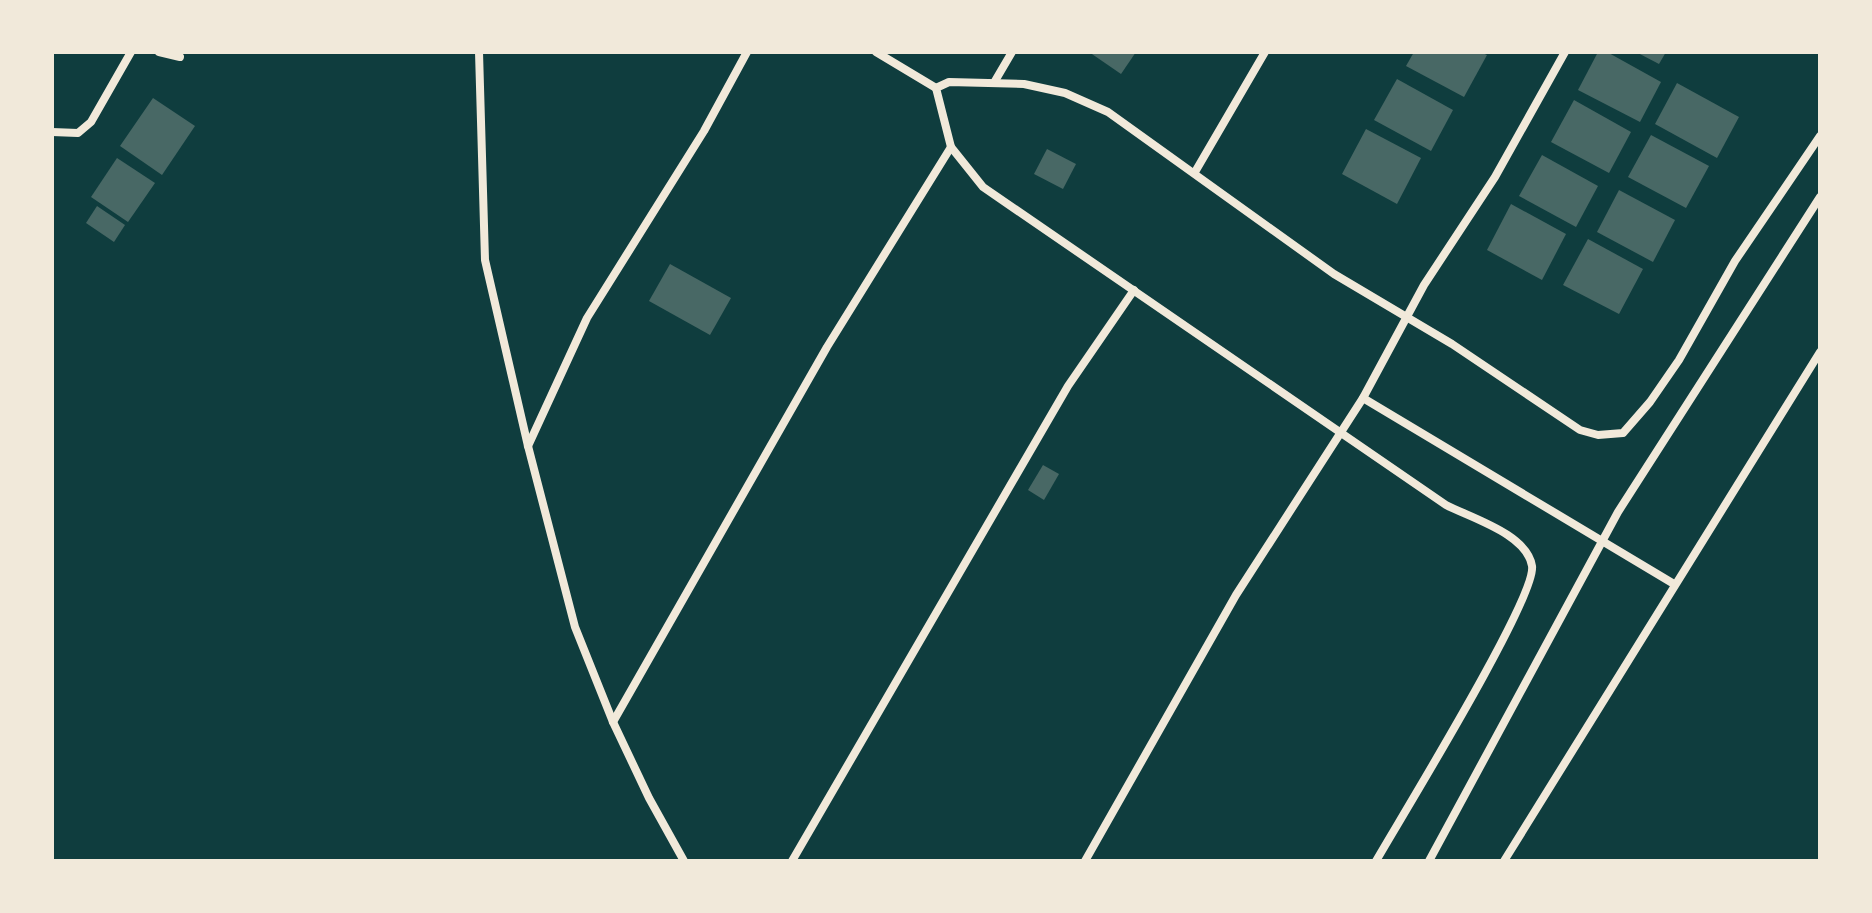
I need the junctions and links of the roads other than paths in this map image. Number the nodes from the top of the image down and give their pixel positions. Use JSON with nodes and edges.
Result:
{"nodes":[{"id":1,"x":131,"y":52,"type":"edge"},
{"id":2,"x":159,"y":52,"type":"edge"},
{"id":3,"x":479,"y":52,"type":"edge"},
{"id":4,"x":486,"y":52,"type":"edge"},
{"id":5,"x":747,"y":52,"type":"edge"},
{"id":6,"x":876,"y":52,"type":"edge"},
{"id":7,"x":1012,"y":52,"type":"edge"},
{"id":8,"x":1265,"y":52,"type":"edge"},
{"id":9,"x":1565,"y":52,"type":"edge"},
{"id":10,"x":180,"y":57,"type":"dead end"},
{"id":11,"x":478,"y":64,"type":"junction"},
{"id":12,"x":995,"y":81,"type":"junction"},
{"id":13,"x":936,"y":88,"type":"junction"},
{"id":14,"x":52,"y":132,"type":"edge"},
{"id":15,"x":1820,"y":136,"type":"edge"},
{"id":16,"x":951,"y":147,"type":"junction"},
{"id":17,"x":1195,"y":172,"type":"junction"},
{"id":18,"x":1820,"y":197,"type":"edge"},
{"id":19,"x":1134,"y":290,"type":"junction"},
{"id":20,"x":1409,"y":317,"type":"junction"},
{"id":21,"x":1820,"y":352,"type":"edge"},
{"id":22,"x":1363,"y":398,"type":"junction"},
{"id":23,"x":1339,"y":433,"type":"junction"},
{"id":24,"x":528,"y":446,"type":"junction"},
{"id":25,"x":1603,"y":541,"type":"junction"},
{"id":26,"x":1674,"y":584,"type":"junction"},
{"id":27,"x":613,"y":722,"type":"junction"},
{"id":28,"x":684,"y":861,"type":"edge"},
{"id":29,"x":792,"y":861,"type":"edge"},
{"id":30,"x":1085,"y":861,"type":"edge"},
{"id":31,"x":1376,"y":861,"type":"edge"},
{"id":32,"x":1429,"y":861,"type":"edge"},
{"id":33,"x":1504,"y":861,"type":"edge"}],
"edges":[{"from":1,"to":14,"type":"street"},
{"from":2,"to":10,"type":"street"},
{"from":3,"to":11,"type":"street"},
{"from":4,"to":11,"type":"street"},
{"from":5,"to":24,"type":"street"},
{"from":6,"to":13,"type":"street"},
{"from":7,"to":12,"type":"street"},
{"from":8,"to":17,"type":"street"},
{"from":9,"to":20,"type":"street"},
{"from":11,"to":24,"type":"street"},
{"from":12,"to":13,"type":"street"},
{"from":12,"to":17,"type":"street"},
{"from":13,"to":16,"type":"street"},
{"from":15,"to":20,"type":"street"},
{"from":16,"to":19,"type":"street"},
{"from":16,"to":27,"type":"street"},
{"from":17,"to":20,"type":"street"},
{"from":18,"to":25,"type":"street"},
{"from":19,"to":23,"type":"street"},
{"from":19,"to":29,"type":"street"},
{"from":20,"to":22,"type":"street"},
{"from":21,"to":26,"type":"street"},
{"from":22,"to":23,"type":"street"},
{"from":22,"to":25,"type":"street"},
{"from":23,"to":30,"type":"street"},
{"from":23,"to":31,"type":"street"},
{"from":24,"to":27,"type":"street"},
{"from":25,"to":26,"type":"street"},
{"from":25,"to":32,"type":"street"},
{"from":26,"to":33,"type":"street"},
{"from":27,"to":28,"type":"street"}]}
